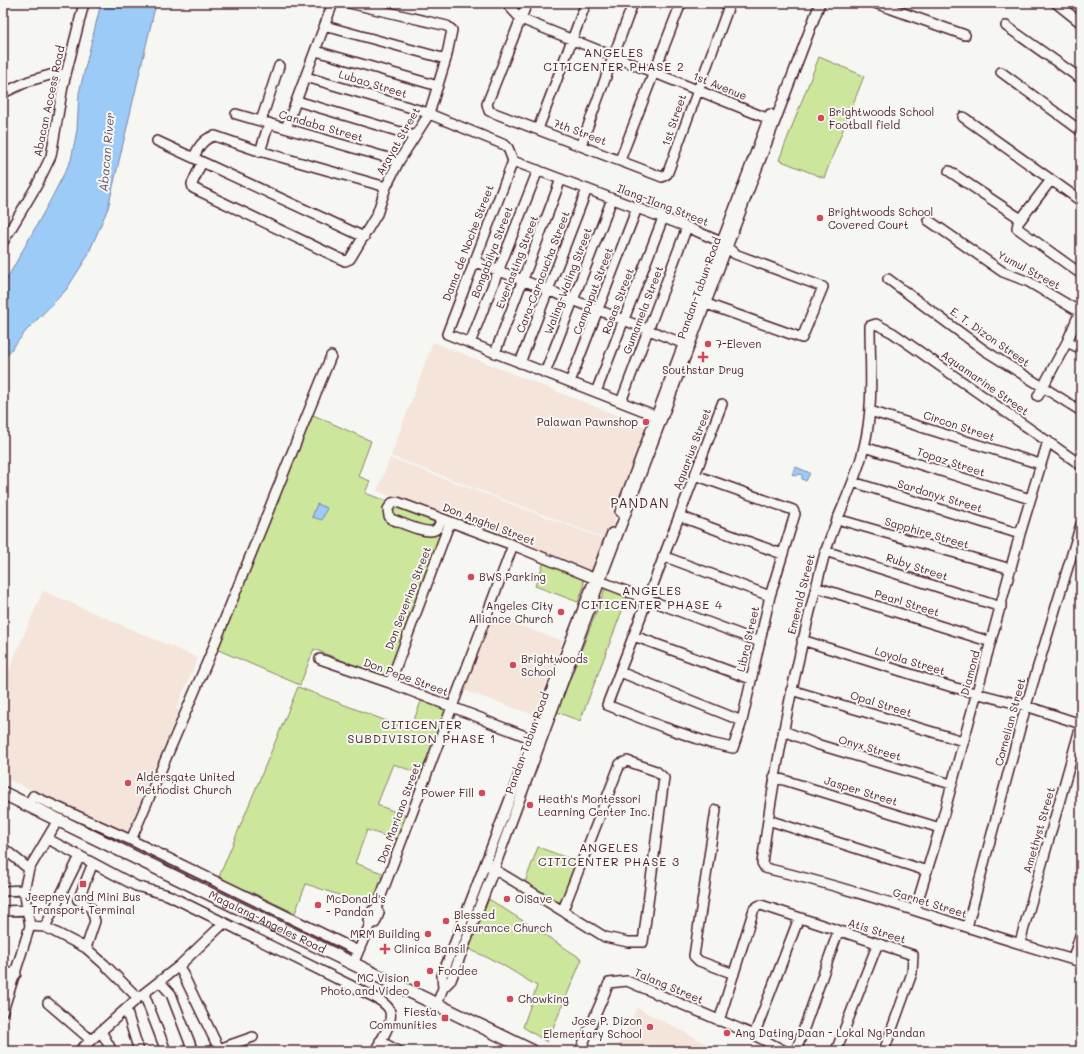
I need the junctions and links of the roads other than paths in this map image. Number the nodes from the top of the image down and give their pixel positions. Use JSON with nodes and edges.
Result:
{"nodes":[{"id":1,"x":84,"y":3,"type":"edge"},
{"id":2,"x":333,"y":3,"type":"edge"},
{"id":3,"x":349,"y":3,"type":"edge"},
{"id":4,"x":506,"y":3,"type":"edge"},
{"id":5,"x":527,"y":3,"type":"edge"},
{"id":6,"x":586,"y":3,"type":"edge"},
{"id":7,"x":633,"y":3,"type":"edge"},
{"id":8,"x":681,"y":3,"type":"edge"},
{"id":9,"x":730,"y":3,"type":"edge"},
{"id":10,"x":814,"y":3,"type":"edge"},
{"id":11,"x":820,"y":3,"type":"edge"},
{"id":12,"x":875,"y":3,"type":"edge"},
{"id":13,"x":1056,"y":3,"type":"edge"},
{"id":14,"x":521,"y":19,"type":"junction"},
{"id":15,"x":1081,"y":23,"type":"edge"},
{"id":16,"x":325,"y":26,"type":"junction"},
{"id":17,"x":1006,"y":26,"type":"dead end"},
{"id":18,"x":965,"y":35,"type":"dead end"},
{"id":19,"x":572,"y":41,"type":"junction"},
{"id":20,"x":316,"y":50,"type":"junction"},
{"id":21,"x":612,"y":56,"type":"junction"},
{"id":22,"x":446,"y":59,"type":"junction"},
{"id":23,"x":279,"y":66,"type":"dead end"},
{"id":24,"x":1001,"y":72,"type":"dead end"},
{"id":25,"x":654,"y":73,"type":"junction"},
{"id":26,"x":66,"y":74,"type":"junction"},
{"id":27,"x":306,"y":77,"type":"junction"},
{"id":28,"x":1081,"y":79,"type":"edge"},
{"id":29,"x":438,"y":86,"type":"junction"},
{"id":30,"x":697,"y":89,"type":"junction"},
{"id":31,"x":3,"y":94,"type":"edge"},
{"id":32,"x":297,"y":101,"type":"junction"},
{"id":33,"x":236,"y":114,"type":"dead end"},
{"id":34,"x":428,"y":114,"type":"junction"},
{"id":35,"x":963,"y":117,"type":"dead end"},
{"id":36,"x":771,"y":120,"type":"junction"},
{"id":37,"x":265,"y":122,"type":"junction"},
{"id":38,"x":286,"y":128,"type":"junction"},
{"id":39,"x":538,"y":129,"type":"junction"},
{"id":40,"x":1081,"y":131,"type":"edge"},
{"id":41,"x":414,"y":136,"type":"junction"},
{"id":42,"x":157,"y":141,"type":"dead end"},
{"id":43,"x":581,"y":145,"type":"junction"},
{"id":44,"x":260,"y":152,"type":"junction"},
{"id":45,"x":198,"y":160,"type":"junction"},
{"id":46,"x":620,"y":160,"type":"junction"},
{"id":47,"x":399,"y":161,"type":"junction"},
{"id":48,"x":513,"y":161,"type":"junction"},
{"id":49,"x":538,"y":170,"type":"junction"},
{"id":50,"x":949,"y":171,"type":"dead end"},
{"id":51,"x":664,"y":176,"type":"joint"},
{"id":52,"x":561,"y":179,"type":"junction"},
{"id":53,"x":1051,"y":180,"type":"junction"},
{"id":54,"x":386,"y":187,"type":"junction"},
{"id":55,"x":587,"y":189,"type":"junction"},
{"id":56,"x":612,"y":199,"type":"junction"},
{"id":57,"x":1081,"y":201,"type":"edge"},
{"id":58,"x":637,"y":208,"type":"junction"},
{"id":59,"x":663,"y":218,"type":"junction"},
{"id":60,"x":1021,"y":219,"type":"junction"},
{"id":61,"x":928,"y":220,"type":"dead end"},
{"id":62,"x":687,"y":227,"type":"junction"},
{"id":63,"x":364,"y":237,"type":"junction"},
{"id":64,"x":3,"y":242,"type":"edge"},
{"id":65,"x":724,"y":244,"type":"junction"},
{"id":66,"x":474,"y":261,"type":"junction"},
{"id":67,"x":498,"y":270,"type":"junction"},
{"id":68,"x":1081,"y":274,"type":"edge"},
{"id":69,"x":888,"y":279,"type":"dead end"},
{"id":70,"x":523,"y":280,"type":"junction"},
{"id":71,"x":548,"y":290,"type":"junction"},
{"id":72,"x":574,"y":300,"type":"junction"},
{"id":73,"x":703,"y":303,"type":"junction"},
{"id":74,"x":598,"y":309,"type":"junction"},
{"id":75,"x":1080,"y":311,"type":"edge"},
{"id":76,"x":624,"y":319,"type":"junction"},
{"id":77,"x":873,"y":324,"type":"joint"},
{"id":78,"x":649,"y":329,"type":"junction"},
{"id":79,"x":1067,"y":342,"type":"junction"},
{"id":80,"x":470,"y":344,"type":"junction"},
{"id":81,"x":686,"y":345,"type":"junction"},
{"id":82,"x":1081,"y":349,"type":"edge"},
{"id":83,"x":495,"y":353,"type":"junction"},
{"id":84,"x":331,"y":356,"type":"dead end"},
{"id":85,"x":520,"y":363,"type":"junction"},
{"id":86,"x":545,"y":373,"type":"junction"},
{"id":87,"x":570,"y":382,"type":"junction"},
{"id":88,"x":596,"y":392,"type":"junction"},
{"id":89,"x":1040,"y":392,"type":"junction"},
{"id":90,"x":621,"y":402,"type":"junction"},
{"id":91,"x":722,"y":404,"type":"dead end"},
{"id":92,"x":870,"y":411,"type":"junction"},
{"id":93,"x":1081,"y":411,"type":"edge"},
{"id":94,"x":660,"y":417,"type":"junction"},
{"id":95,"x":1048,"y":441,"type":"junction"},
{"id":96,"x":864,"y":447,"type":"junction"},
{"id":97,"x":1040,"y":464,"type":"junction"},
{"id":98,"x":1081,"y":465,"type":"edge"},
{"id":99,"x":695,"y":475,"type":"junction"},
{"id":100,"x":853,"y":482,"type":"junction"},
{"id":101,"x":1030,"y":499,"type":"junction"},
{"id":102,"x":679,"y":516,"type":"junction"},
{"id":103,"x":838,"y":519,"type":"junction"},
{"id":104,"x":445,"y":521,"type":"junction"},
{"id":105,"x":1081,"y":524,"type":"edge"},
{"id":106,"x":1020,"y":534,"type":"junction"},
{"id":107,"x":513,"y":545,"type":"junction"},
{"id":108,"x":825,"y":551,"type":"junction"},
{"id":109,"x":782,"y":554,"type":"junction"},
{"id":110,"x":663,"y":556,"type":"junction"},
{"id":111,"x":1011,"y":569,"type":"junction"},
{"id":112,"x":597,"y":580,"type":"junction"},
{"id":113,"x":816,"y":587,"type":"junction"},
{"id":114,"x":770,"y":596,"type":"junction"},
{"id":115,"x":647,"y":600,"type":"junction"},
{"id":116,"x":1001,"y":606,"type":"junction"},
{"id":117,"x":634,"y":636,"type":"junction"},
{"id":118,"x":802,"y":640,"type":"junction"},
{"id":119,"x":760,"y":642,"type":"junction"},
{"id":120,"x":991,"y":642,"type":"junction"},
{"id":121,"x":320,"y":659,"type":"dead end"},
{"id":122,"x":620,"y":672,"type":"junction"},
{"id":123,"x":751,"y":679,"type":"junction"},
{"id":124,"x":390,"y":683,"type":"junction"},
{"id":125,"x":791,"y":690,"type":"junction"},
{"id":126,"x":977,"y":692,"type":"junction"},
{"id":127,"x":1026,"y":706,"type":"junction"},
{"id":128,"x":452,"y":707,"type":"junction"},
{"id":129,"x":742,"y":721,"type":"junction"},
{"id":130,"x":1081,"y":724,"type":"edge"},
{"id":131,"x":784,"y":731,"type":"junction"},
{"id":132,"x":533,"y":739,"type":"junction"},
{"id":133,"x":963,"y":741,"type":"junction"},
{"id":134,"x":710,"y":743,"type":"joint"},
{"id":135,"x":774,"y":777,"type":"junction"},
{"id":136,"x":951,"y":784,"type":"junction"},
{"id":137,"x":3,"y":793,"type":"edge"},
{"id":138,"x":28,"y":806,"type":"junction"},
{"id":139,"x":716,"y":810,"type":"dead end"},
{"id":140,"x":58,"y":820,"type":"junction"},
{"id":141,"x":768,"y":820,"type":"junction"},
{"id":142,"x":940,"y":828,"type":"junction"},
{"id":143,"x":48,"y":839,"type":"junction"},
{"id":144,"x":131,"y":840,"type":"junction"},
{"id":145,"x":3,"y":848,"type":"edge"},
{"id":146,"x":80,"y":856,"type":"junction"},
{"id":147,"x":94,"y":863,"type":"junction"},
{"id":148,"x":490,"y":866,"type":"junction"},
{"id":149,"x":28,"y":869,"type":"junction"},
{"id":150,"x":772,"y":869,"type":"joint"},
{"id":151,"x":927,"y":871,"type":"junction"},
{"id":152,"x":24,"y":890,"type":"junction"},
{"id":153,"x":3,"y":891,"type":"edge"},
{"id":154,"x":234,"y":891,"type":"junction"},
{"id":155,"x":62,"y":893,"type":"junction"},
{"id":156,"x":78,"y":900,"type":"junction"},
{"id":157,"x":230,"y":904,"type":"junction"},
{"id":158,"x":29,"y":910,"type":"junction"},
{"id":159,"x":563,"y":910,"type":"junction"},
{"id":160,"x":915,"y":910,"type":"junction"},
{"id":161,"x":3,"y":911,"type":"edge"},
{"id":162,"x":799,"y":918,"type":"junction"},
{"id":163,"x":293,"y":919,"type":"junction"},
{"id":164,"x":224,"y":924,"type":"junction"},
{"id":165,"x":30,"y":926,"type":"junction"},
{"id":166,"x":45,"y":927,"type":"junction"},
{"id":167,"x":967,"y":927,"type":"junction"},
{"id":168,"x":288,"y":932,"type":"junction"},
{"id":169,"x":838,"y":932,"type":"junction"},
{"id":170,"x":1081,"y":932,"type":"edge"},
{"id":171,"x":330,"y":937,"type":"junction"},
{"id":172,"x":1020,"y":942,"type":"junction"},
{"id":173,"x":878,"y":944,"type":"junction"},
{"id":174,"x":86,"y":948,"type":"junction"},
{"id":175,"x":324,"y":949,"type":"junction"},
{"id":176,"x":358,"y":951,"type":"junction"},
{"id":177,"x":1077,"y":960,"type":"edge"},
{"id":178,"x":353,"y":964,"type":"junction"},
{"id":179,"x":179,"y":966,"type":"junction"},
{"id":180,"x":3,"y":972,"type":"edge"},
{"id":181,"x":16,"y":974,"type":"junction"},
{"id":182,"x":734,"y":974,"type":"junction"},
{"id":183,"x":160,"y":982,"type":"junction"},
{"id":184,"x":141,"y":996,"type":"junction"},
{"id":185,"x":48,"y":1003,"type":"dead end"},
{"id":186,"x":437,"y":1004,"type":"junction"},
{"id":187,"x":3,"y":1009,"type":"edge"},
{"id":188,"x":126,"y":1009,"type":"junction"},
{"id":189,"x":719,"y":1021,"type":"junction"},
{"id":190,"x":102,"y":1030,"type":"junction"},
{"id":191,"x":754,"y":1035,"type":"junction"},
{"id":192,"x":253,"y":1037,"type":"dead end"},
{"id":193,"x":91,"y":1040,"type":"junction"},
{"id":194,"x":380,"y":1041,"type":"junction"},
{"id":195,"x":217,"y":1050,"type":"edge"},
{"id":196,"x":79,"y":1051,"type":"edge"},
{"id":197,"x":112,"y":1051,"type":"edge"},
{"id":198,"x":139,"y":1051,"type":"edge"},
{"id":199,"x":166,"y":1051,"type":"edge"},
{"id":200,"x":193,"y":1051,"type":"edge"},
{"id":201,"x":375,"y":1051,"type":"edge"},
{"id":202,"x":398,"y":1051,"type":"edge"},
{"id":203,"x":532,"y":1051,"type":"edge"},
{"id":204,"x":580,"y":1051,"type":"edge"},
{"id":205,"x":785,"y":1051,"type":"edge"},
{"id":206,"x":796,"y":1051,"type":"edge"},
{"id":207,"x":836,"y":1051,"type":"edge"},
{"id":208,"x":884,"y":1051,"type":"edge"}],
"edges":[{"from":1,"to":26,"type":"street","name":"Abacan Access Road"},
{"from":2,"to":16,"type":"street"},
{"from":3,"to":22,"type":"street","name":"Arayat Street"},
{"from":4,"to":14,"type":"street","name":"1st Avenue"},
{"from":5,"to":14,"type":"street"},
{"from":6,"to":19,"type":"street"},
{"from":7,"to":21,"type":"street"},
{"from":8,"to":25,"type":"street"},
{"from":9,"to":30,"type":"street","name":"1st Street"},
{"from":10,"to":36,"type":"street","name":"Pandan-Tabun Road"},
{"from":11,"to":36,"type":"street","name":"Pandan-Tabun Road"},
{"from":12,"to":18,"type":"street"},
{"from":13,"to":15,"type":"street"},
{"from":14,"to":19,"type":"street","name":"1st Avenue"},
{"from":14,"to":39,"type":"street","name":"7th Street"},
{"from":16,"to":20,"type":"street"},
{"from":16,"to":22,"type":"street"},
{"from":17,"to":28,"type":"street"},
{"from":19,"to":21,"type":"street","name":"1st Avenue"},
{"from":19,"to":39,"type":"street"},
{"from":20,"to":27,"type":"street"},
{"from":20,"to":29,"type":"street"},
{"from":21,"to":25,"type":"street","name":"1st Avenue"},
{"from":21,"to":43,"type":"street"},
{"from":22,"to":29,"type":"street","name":"Arayat Street"},
{"from":23,"to":37,"type":"street"},
{"from":24,"to":40,"type":"street"},
{"from":25,"to":30,"type":"street","name":"1st Avenue"},
{"from":25,"to":46,"type":"street"},
{"from":26,"to":31,"type":"street"},
{"from":26,"to":64,"type":"street","name":"Abacan Access Road"},
{"from":27,"to":32,"type":"street"},
{"from":27,"to":34,"type":"street","name":"Lubao Street"},
{"from":29,"to":34,"type":"street","name":"Arayat Street"},
{"from":30,"to":36,"type":"street","name":"1st Avenue"},
{"from":30,"to":51,"type":"street","name":"1st Street"},
{"from":32,"to":38,"type":"street"},
{"from":32,"to":41,"type":"street"},
{"from":33,"to":37,"type":"street","name":"Candaba Street"},
{"from":34,"to":41,"type":"street","name":"Arayat Street"},
{"from":34,"to":48,"type":"street","name":"Lubao Street"},
{"from":35,"to":53,"type":"street"},
{"from":36,"to":65,"type":"street","name":"Pandan-Tabun Road"},
{"from":37,"to":38,"type":"street","name":"Candaba Street"},
{"from":37,"to":44,"type":"street"},
{"from":38,"to":47,"type":"street","name":"Candaba Street"},
{"from":39,"to":43,"type":"street","name":"7th Street"},
{"from":41,"to":47,"type":"street","name":"Arayat Street"},
{"from":42,"to":45,"type":"street"},
{"from":43,"to":46,"type":"street","name":"7th Street"},
{"from":44,"to":45,"type":"street"},
{"from":44,"to":54,"type":"street"},
{"from":45,"to":63,"type":"street"},
{"from":45,"to":63,"type":"street","name":"Arayat Street"},
{"from":46,"to":51,"type":"street","name":"7th Street"},
{"from":47,"to":54,"type":"street","name":"Arayat Street"},
{"from":48,"to":49,"type":"street","name":"Ilang-Ilang Street"},
{"from":48,"to":66,"type":"street","name":"Dama de Noche Street"},
{"from":49,"to":52,"type":"street","name":"Ilang-Ilang Street"},
{"from":49,"to":67,"type":"street","name":"Bongabilya Street"},
{"from":50,"to":60,"type":"street"},
{"from":52,"to":55,"type":"street","name":"Ilang-Ilang Street"},
{"from":52,"to":70,"type":"street","name":"Everlasting Street"},
{"from":53,"to":57,"type":"street"},
{"from":53,"to":60,"type":"street"},
{"from":54,"to":63,"type":"street","name":"Arayat Street"},
{"from":55,"to":56,"type":"street","name":"Ilang-Ilang Street"},
{"from":55,"to":71,"type":"street","name":"Cara-Caracucha Street"},
{"from":56,"to":58,"type":"street","name":"Ilang-Ilang Street"},
{"from":56,"to":72,"type":"street","name":"Waling-Waling Street"},
{"from":58,"to":59,"type":"street","name":"Ilang-Ilang Street"},
{"from":58,"to":74,"type":"street","name":"Campuput Street"},
{"from":59,"to":62,"type":"street","name":"Ilang-Ilang Street"},
{"from":59,"to":76,"type":"street","name":"Rosas Street"},
{"from":60,"to":68,"type":"street"},
{"from":61,"to":75,"type":"street","name":"Yumul Street"},
{"from":62,"to":65,"type":"street","name":"Ilang-Ilang Street"},
{"from":62,"to":78,"type":"street","name":"Gumamela Street"},
{"from":65,"to":73,"type":"street","name":"Pandan-Tabun Road"},
{"from":65,"to":73,"type":"street","name":"Ilang-Ilang Street"},
{"from":66,"to":67,"type":"street"},
{"from":66,"to":80,"type":"street","name":"Dama de Noche Street"},
{"from":67,"to":70,"type":"street"},
{"from":67,"to":80,"type":"street","name":"Bongabilya Street"},
{"from":69,"to":89,"type":"street","name":"E. T. Dizon Street"},
{"from":70,"to":71,"type":"street"},
{"from":70,"to":83,"type":"street","name":"Everlasting Street"},
{"from":71,"to":72,"type":"street"},
{"from":71,"to":85,"type":"street","name":"Cara-Caracucha Street"},
{"from":72,"to":74,"type":"street"},
{"from":72,"to":86,"type":"street","name":"Waling-Waling Street"},
{"from":73,"to":81,"type":"street","name":"Pandan-Tabun Road"},
{"from":74,"to":76,"type":"street"},
{"from":74,"to":87,"type":"street","name":"Campuput Street"},
{"from":75,"to":79,"type":"street"},
{"from":76,"to":78,"type":"street"},
{"from":76,"to":88,"type":"street","name":"Rosas Street"},
{"from":77,"to":92,"type":"street","name":"Emerald Street"},
{"from":77,"to":95,"type":"street","name":"Aquamarine Street"},
{"from":78,"to":81,"type":"street"},
{"from":78,"to":90,"type":"street","name":"Gumamela Street"},
{"from":79,"to":82,"type":"street"},
{"from":79,"to":89,"type":"street"},
{"from":80,"to":83,"type":"street"},
{"from":81,"to":94,"type":"street","name":"Pandan-Tabun Road"},
{"from":83,"to":85,"type":"street"},
{"from":84,"to":144,"type":"street"},
{"from":85,"to":86,"type":"street"},
{"from":86,"to":87,"type":"street"},
{"from":87,"to":88,"type":"street"},
{"from":88,"to":90,"type":"street"},
{"from":89,"to":93,"type":"street","name":"E. T. Dizon Street"},
{"from":90,"to":94,"type":"street"},
{"from":91,"to":99,"type":"street","name":"Aquarius Street"},
{"from":92,"to":96,"type":"street","name":"Emerald Street"},
{"from":92,"to":97,"type":"street","name":"Circon Street"},
{"from":94,"to":112,"type":"street","name":"Pandan-Tabun Road"},
{"from":95,"to":97,"type":"street","name":"Diamond"},
{"from":95,"to":98,"type":"street","name":"Aquamarine Street"},
{"from":96,"to":100,"type":"street","name":"Emerald Street"},
{"from":96,"to":101,"type":"street","name":"Topaz Street"},
{"from":97,"to":101,"type":"street","name":"Diamond"},
{"from":99,"to":102,"type":"street","name":"Aquarius Street"},
{"from":99,"to":109,"type":"street","name":"Libra Street"},
{"from":100,"to":103,"type":"street","name":"Emerald Street"},
{"from":100,"to":106,"type":"street","name":"Sardonyx Street"},
{"from":101,"to":106,"type":"street","name":"Diamond"},
{"from":102,"to":109,"type":"street"},
{"from":102,"to":110,"type":"street","name":"Aquarius Street"},
{"from":103,"to":108,"type":"street","name":"Emerald Street"},
{"from":103,"to":111,"type":"street","name":"Sapphire Street"},
{"from":104,"to":104,"type":"street","name":"Don Anghel Street"},
{"from":104,"to":107,"type":"street","name":"Don Anghel Street"},
{"from":104,"to":124,"type":"street","name":"Don Severino Street"},
{"from":105,"to":127,"type":"street","name":"Cornelian Street"},
{"from":106,"to":111,"type":"street","name":"Diamond"},
{"from":107,"to":112,"type":"street","name":"Don Anghel Street"},
{"from":107,"to":128,"type":"street","name":"Don Mariano Street"},
{"from":108,"to":113,"type":"street","name":"Emerald Street"},
{"from":108,"to":116,"type":"street","name":"Ruby Street"},
{"from":109,"to":114,"type":"street","name":"Libra Street"},
{"from":110,"to":114,"type":"street"},
{"from":110,"to":115,"type":"street","name":"Aquarius Street"},
{"from":111,"to":116,"type":"street","name":"Diamond"},
{"from":112,"to":115,"type":"street","name":"Don Anghel Street"},
{"from":112,"to":132,"type":"street","name":"Pandan-Tabun Road"},
{"from":112,"to":148,"type":"street","name":"Pandan-Tabun Road"},
{"from":113,"to":118,"type":"street","name":"Emerald Street"},
{"from":113,"to":120,"type":"street","name":"Pearl Street"},
{"from":114,"to":119,"type":"street","name":"Libra Street"},
{"from":115,"to":117,"type":"street","name":"Aquarius Street"},
{"from":115,"to":119,"type":"street","name":"Don Anghel Street"},
{"from":116,"to":120,"type":"street","name":"Diamond"},
{"from":117,"to":122,"type":"street","name":"Aquarius Street"},
{"from":117,"to":123,"type":"street"},
{"from":118,"to":125,"type":"street","name":"Emerald Street"},
{"from":118,"to":126,"type":"street","name":"Loyola Street"},
{"from":119,"to":123,"type":"street","name":"Libra Street"},
{"from":120,"to":126,"type":"street","name":"Diamond"},
{"from":121,"to":124,"type":"street","name":"Don Pepe Street"},
{"from":122,"to":129,"type":"street"},
{"from":122,"to":134,"type":"street","name":"Aquarius Street"},
{"from":123,"to":129,"type":"street","name":"Libra Street"},
{"from":124,"to":128,"type":"street","name":"Don Pepe Street"},
{"from":125,"to":131,"type":"street","name":"Emerald Street"},
{"from":125,"to":133,"type":"street","name":"Opal Street"},
{"from":126,"to":127,"type":"street","name":"Loyola Street"},
{"from":126,"to":133,"type":"street","name":"Diamond"},
{"from":127,"to":130,"type":"street","name":"Loyola Street"},
{"from":127,"to":167,"type":"street","name":"Cornelian Street"},
{"from":128,"to":132,"type":"street","name":"Don Pepe Street"},
{"from":128,"to":176,"type":"street","name":"Don Mariano Street"},
{"from":129,"to":134,"type":"street","name":"Libra Street"},
{"from":130,"to":172,"type":"street","name":"Amethyst Street"},
{"from":131,"to":135,"type":"street","name":"Emerald Street"},
{"from":131,"to":136,"type":"street","name":"Onyx Street"},
{"from":132,"to":148,"type":"street","name":"Pandan-Tabun Road"},
{"from":133,"to":136,"type":"street","name":"Diamond"},
{"from":135,"to":141,"type":"street","name":"Emerald Street"},
{"from":135,"to":142,"type":"street","name":"Jasper Street"},
{"from":136,"to":142,"type":"street","name":"Diamond"},
{"from":137,"to":138,"type":"main road","name":"Magalang-Angeles Road"},
{"from":138,"to":140,"type":"main road","name":"Magalang-Angeles Road"},
{"from":138,"to":144,"type":"street"},
{"from":139,"to":182,"type":"street"},
{"from":140,"to":143,"type":"street"},
{"from":140,"to":157,"type":"main road","name":"Magalang-Angeles Road"},
{"from":141,"to":150,"type":"street","name":"Emerald Street"},
{"from":141,"to":151,"type":"street"},
{"from":142,"to":151,"type":"street","name":"Diamond"},
{"from":143,"to":146,"type":"street"},
{"from":143,"to":149,"type":"street"},
{"from":144,"to":154,"type":"street"},
{"from":145,"to":149,"type":"street"},
{"from":146,"to":147,"type":"street"},
{"from":146,"to":155,"type":"street"},
{"from":147,"to":156,"type":"street"},
{"from":147,"to":164,"type":"street"},
{"from":148,"to":159,"type":"street"},
{"from":148,"to":186,"type":"street","name":"Pandan-Tabun Road"},
{"from":149,"to":152,"type":"street"},
{"from":150,"to":160,"type":"street","name":"Garnet Street"},
{"from":151,"to":160,"type":"street","name":"Diamond"},
{"from":152,"to":153,"type":"street"},
{"from":152,"to":158,"type":"street"},
{"from":154,"to":157,"type":"street"},
{"from":154,"to":163,"type":"street"},
{"from":155,"to":156,"type":"street"},
{"from":155,"to":166,"type":"street"},
{"from":156,"to":174,"type":"street"},
{"from":157,"to":168,"type":"main road","name":"Magalang-Angeles Road"},
{"from":158,"to":161,"type":"street"},
{"from":158,"to":165,"type":"street"},
{"from":159,"to":159,"type":"street"},
{"from":160,"to":167,"type":"street","name":"Garnet Street"},
{"from":162,"to":169,"type":"street","name":"Atis Street"},
{"from":162,"to":182,"type":"street","name":"Atis Street"},
{"from":162,"to":191,"type":"street"},
{"from":163,"to":168,"type":"street"},
{"from":163,"to":171,"type":"street"},
{"from":164,"to":179,"type":"street"},
{"from":164,"to":194,"type":"street"},
{"from":165,"to":166,"type":"street"},
{"from":165,"to":181,"type":"street"},
{"from":166,"to":174,"type":"street"},
{"from":167,"to":172,"type":"street","name":"Garnet Street"},
{"from":168,"to":175,"type":"main road","name":"Magalang-Angeles Road"},
{"from":169,"to":173,"type":"street","name":"Atis Street"},
{"from":169,"to":206,"type":"street"},
{"from":170,"to":177,"type":"street"},
{"from":171,"to":175,"type":"street"},
{"from":171,"to":176,"type":"street"},
{"from":172,"to":177,"type":"street","name":"Garnet Street"},
{"from":173,"to":207,"type":"street"},
{"from":173,"to":208,"type":"street","name":"Atis Street"},
{"from":174,"to":184,"type":"street"},
{"from":175,"to":178,"type":"main road","name":"Magalang-Angeles Road"},
{"from":176,"to":178,"type":"street","name":"Don Mariano Street"},
{"from":178,"to":186,"type":"main road","name":"Magalang-Angeles Road"},
{"from":179,"to":183,"type":"street"},
{"from":179,"to":195,"type":"street"},
{"from":180,"to":181,"type":"street"},
{"from":181,"to":187,"type":"street"},
{"from":182,"to":189,"type":"street"},
{"from":183,"to":184,"type":"street"},
{"from":183,"to":200,"type":"street"},
{"from":184,"to":188,"type":"street"},
{"from":184,"to":199,"type":"street"},
{"from":185,"to":193,"type":"street"},
{"from":186,"to":203,"type":"main road","name":"Magalang-Angeles Road"},
{"from":188,"to":190,"type":"street"},
{"from":188,"to":198,"type":"street"},
{"from":189,"to":191,"type":"street","name":"Talang Street"},
{"from":189,"to":204,"type":"street","name":"Talang Street"},
{"from":190,"to":193,"type":"street"},
{"from":190,"to":197,"type":"street"},
{"from":191,"to":205,"type":"street","name":"Talang Street"},
{"from":192,"to":195,"type":"street"},
{"from":193,"to":196,"type":"street"},
{"from":194,"to":201,"type":"street"},
{"from":194,"to":202,"type":"street"}]}
